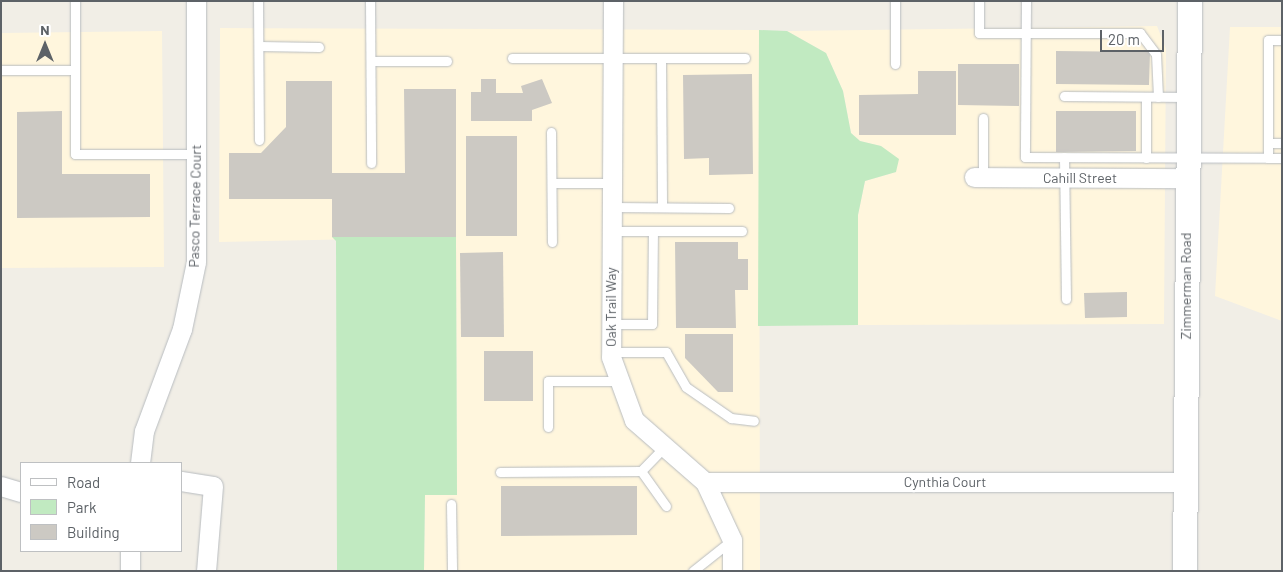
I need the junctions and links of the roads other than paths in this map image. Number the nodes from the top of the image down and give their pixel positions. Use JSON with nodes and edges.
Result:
{"nodes":[{"id":1,"x":75,"y":1,"type":"edge"},
{"id":2,"x":196,"y":1,"type":"edge"},
{"id":3,"x":258,"y":1,"type":"edge"},
{"id":4,"x":370,"y":1,"type":"edge"},
{"id":5,"x":613,"y":1,"type":"edge"},
{"id":6,"x":895,"y":1,"type":"edge"},
{"id":7,"x":979,"y":1,"type":"edge"},
{"id":8,"x":1026,"y":1,"type":"edge"},
{"id":9,"x":1190,"y":1,"type":"edge"},
{"id":10,"x":1026,"y":34,"type":"junction"},
{"id":11,"x":1282,"y":40,"type":"edge"},
{"id":12,"x":259,"y":46,"type":"junction"},
{"id":13,"x":319,"y":47,"type":"dead end"},
{"id":14,"x":512,"y":58,"type":"dead end"},
{"id":15,"x":613,"y":58,"type":"junction"},
{"id":16,"x":661,"y":58,"type":"junction"},
{"id":17,"x":745,"y":58,"type":"dead end"},
{"id":18,"x":371,"y":61,"type":"junction"},
{"id":19,"x":447,"y":61,"type":"dead end"},
{"id":20,"x":895,"y":64,"type":"dead end"},
{"id":21,"x":1,"y":70,"type":"edge"},
{"id":22,"x":75,"y":70,"type":"junction"},
{"id":23,"x":1064,"y":96,"type":"dead end"},
{"id":24,"x":1146,"y":97,"type":"junction"},
{"id":25,"x":1158,"y":97,"type":"junction"},
{"id":26,"x":1188,"y":97,"type":"junction"},
{"id":27,"x":983,"y":118,"type":"dead end"},
{"id":28,"x":551,"y":132,"type":"dead end"},
{"id":29,"x":259,"y":140,"type":"dead end"},
{"id":30,"x":1268,"y":143,"type":"junction"},
{"id":31,"x":1282,"y":143,"type":"edge"},
{"id":32,"x":196,"y":154,"type":"junction"},
{"id":33,"x":1064,"y":158,"type":"junction"},
{"id":34,"x":1146,"y":158,"type":"junction"},
{"id":35,"x":1268,"y":158,"type":"junction"},
{"id":36,"x":1282,"y":158,"type":"edge"},
{"id":37,"x":371,"y":163,"type":"dead end"},
{"id":38,"x":1187,"y":168,"type":"junction"},
{"id":39,"x":978,"y":177,"type":"joint"},
{"id":40,"x":1064,"y":178,"type":"junction"},
{"id":41,"x":552,"y":183,"type":"junction"},
{"id":42,"x":612,"y":183,"type":"junction"},
{"id":43,"x":612,"y":207,"type":"junction"},
{"id":44,"x":662,"y":207,"type":"junction"},
{"id":45,"x":729,"y":208,"type":"dead end"},
{"id":46,"x":612,"y":231,"type":"junction"},
{"id":47,"x":653,"y":231,"type":"junction"},
{"id":48,"x":742,"y":231,"type":"dead end"},
{"id":49,"x":552,"y":242,"type":"dead end"},
{"id":50,"x":1066,"y":299,"type":"dead end"},
{"id":51,"x":611,"y":324,"type":"junction"},
{"id":52,"x":611,"y":352,"type":"junction"},
{"id":53,"x":617,"y":381,"type":"junction"},
{"id":54,"x":754,"y":422,"type":"dead end"},
{"id":55,"x":548,"y":427,"type":"dead end"},
{"id":56,"x":664,"y":447,"type":"junction"},
{"id":57,"x":140,"y":462,"type":"edge"},
{"id":58,"x":641,"y":471,"type":"junction"},
{"id":59,"x":500,"y":472,"type":"dead end"},
{"id":60,"x":182,"y":481,"type":"edge"},
{"id":61,"x":705,"y":482,"type":"junction"},
{"id":62,"x":1184,"y":482,"type":"junction"},
{"id":63,"x":1,"y":486,"type":"edge"},
{"id":64,"x":20,"y":492,"type":"edge"},
{"id":65,"x":451,"y":504,"type":"dead end"},
{"id":66,"x":666,"y":506,"type":"dead end"},
{"id":67,"x":732,"y":540,"type":"junction"},
{"id":68,"x":130,"y":552,"type":"edge"},
{"id":69,"x":130,"y":571,"type":"edge"},
{"id":70,"x":206,"y":571,"type":"edge"},
{"id":71,"x":452,"y":571,"type":"edge"},
{"id":72,"x":693,"y":571,"type":"edge"},
{"id":73,"x":732,"y":571,"type":"edge"},
{"id":74,"x":1185,"y":571,"type":"edge"}],
"edges":[{"from":1,"to":22,"type":"lane"},
{"from":2,"to":32,"type":"street","name":"Pasco Terrace Court"},
{"from":3,"to":12,"type":"lane"},
{"from":4,"to":18,"type":"lane"},
{"from":5,"to":15,"type":"street","name":"Oak Trail Way"},
{"from":6,"to":20,"type":"lane"},
{"from":7,"to":10,"type":"lane"},
{"from":8,"to":10,"type":"lane"},
{"from":9,"to":26,"type":"street","name":"Zimmerman Road"},
{"from":10,"to":25,"type":"lane"},
{"from":10,"to":33,"type":"lane"},
{"from":11,"to":30,"type":"lane"},
{"from":12,"to":13,"type":"lane"},
{"from":12,"to":29,"type":"lane"},
{"from":14,"to":15,"type":"lane"},
{"from":15,"to":16,"type":"lane"},
{"from":15,"to":42,"type":"street","name":"Oak Trail Way"},
{"from":16,"to":17,"type":"lane"},
{"from":16,"to":44,"type":"lane"},
{"from":18,"to":19,"type":"lane"},
{"from":18,"to":37,"type":"lane"},
{"from":21,"to":22,"type":"lane"},
{"from":22,"to":32,"type":"lane"},
{"from":23,"to":24,"type":"lane"},
{"from":24,"to":25,"type":"lane"},
{"from":24,"to":34,"type":"lane"},
{"from":25,"to":26,"type":"lane"},
{"from":26,"to":38,"type":"street","name":"Zimmerman Road"},
{"from":27,"to":39,"type":"lane"},
{"from":28,"to":41,"type":"lane"},
{"from":30,"to":31,"type":"lane"},
{"from":30,"to":35,"type":"lane"},
{"from":32,"to":57,"type":"street","name":"Pasco Terrace Court"},
{"from":33,"to":34,"type":"lane"},
{"from":33,"to":40,"type":"lane"},
{"from":34,"to":38,"type":"lane"},
{"from":35,"to":36,"type":"lane"},
{"from":35,"to":38,"type":"lane"},
{"from":38,"to":40,"type":"street","name":"Cahill Street"},
{"from":38,"to":62,"type":"street","name":"Zimmerman Road"},
{"from":39,"to":40,"type":"street","name":"Cahill Street"},
{"from":40,"to":50,"type":"lane"},
{"from":41,"to":42,"type":"lane"},
{"from":41,"to":49,"type":"lane"},
{"from":42,"to":43,"type":"street","name":"Oak Trail Way"},
{"from":43,"to":44,"type":"lane"},
{"from":43,"to":46,"type":"street","name":"Oak Trail Way"},
{"from":44,"to":45,"type":"lane"},
{"from":46,"to":47,"type":"lane"},
{"from":46,"to":51,"type":"street","name":"Oak Trail Way"},
{"from":47,"to":48,"type":"lane"},
{"from":47,"to":51,"type":"lane"},
{"from":51,"to":52,"type":"street","name":"Oak Trail Way"},
{"from":52,"to":53,"type":"street","name":"Oak Trail Way"},
{"from":52,"to":54,"type":"lane"},
{"from":53,"to":55,"type":"lane"},
{"from":53,"to":56,"type":"street","name":"Oak Trail Way"},
{"from":56,"to":58,"type":"lane"},
{"from":56,"to":61,"type":"street","name":"Oak Trail Way"},
{"from":58,"to":59,"type":"lane"},
{"from":58,"to":66,"type":"lane"},
{"from":60,"to":70,"type":"street"},
{"from":61,"to":62,"type":"street","name":"Cynthia Court"},
{"from":61,"to":67,"type":"street","name":"Oak Trail Way"},
{"from":62,"to":74,"type":"street","name":"Zimmerman Road"},
{"from":63,"to":64,"type":"street"},
{"from":65,"to":71,"type":"lane"},
{"from":67,"to":72,"type":"lane"},
{"from":67,"to":73,"type":"street","name":"Oak Trail Way"},
{"from":68,"to":69,"type":"street"}]}
